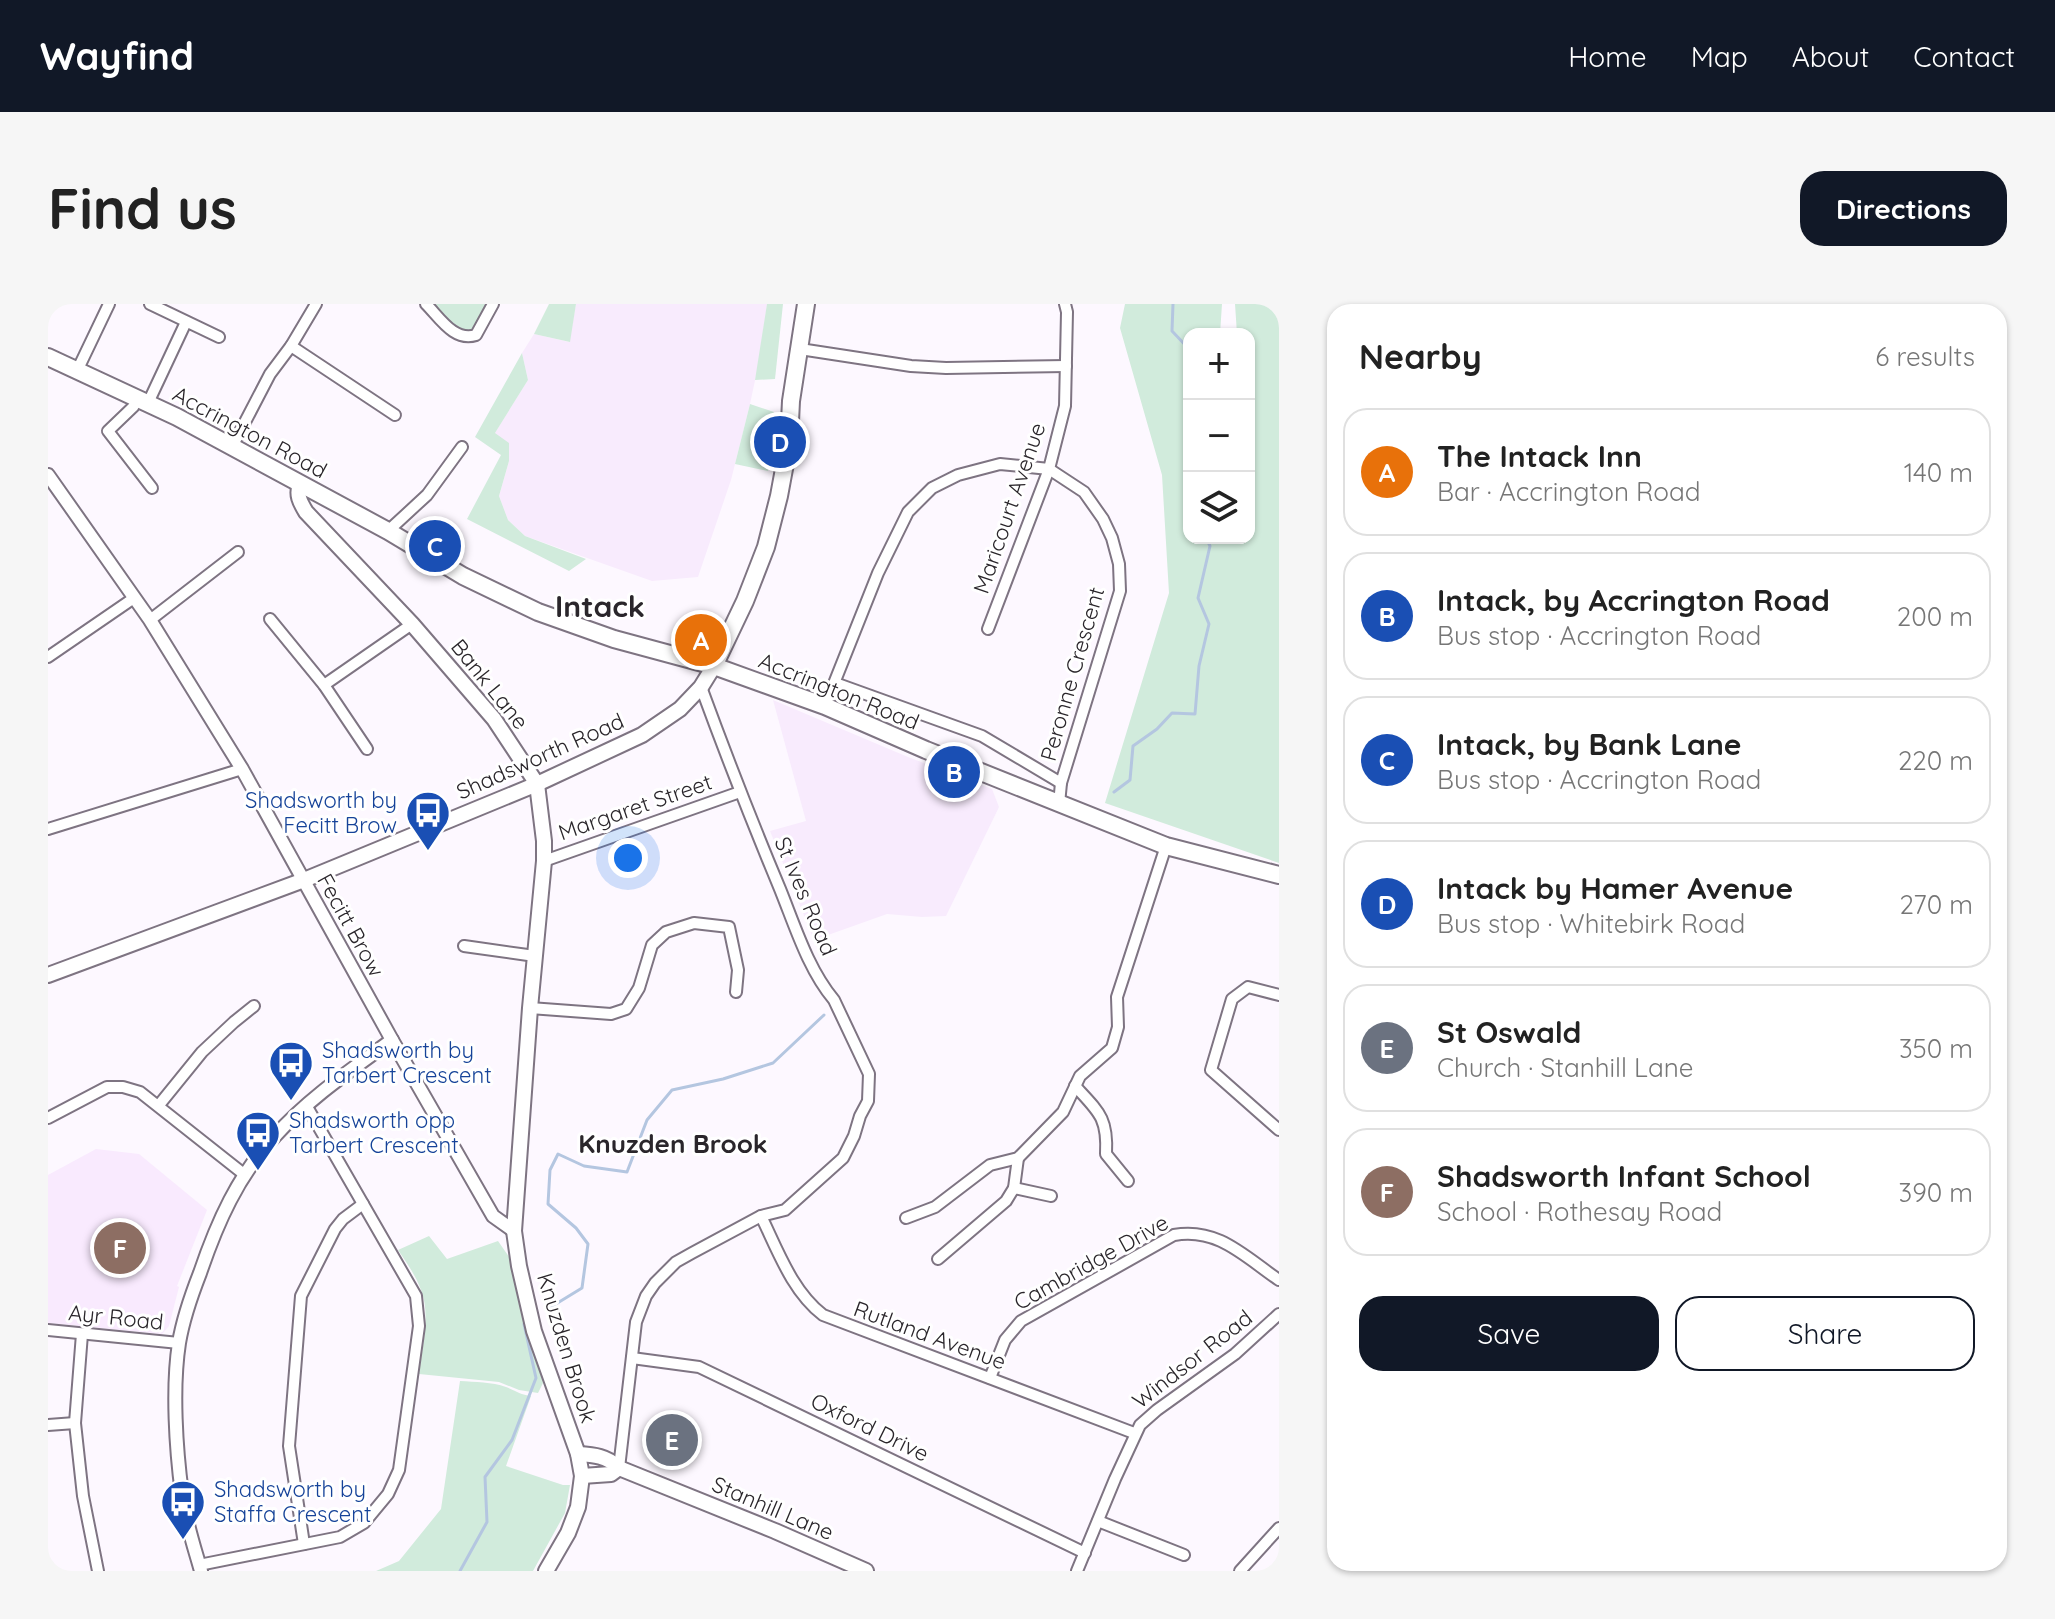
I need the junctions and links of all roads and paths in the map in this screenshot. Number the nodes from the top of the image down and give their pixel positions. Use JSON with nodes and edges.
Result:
{"nodes":[{"id":1,"x":109,"y":304,"type":"edge"},
{"id":2,"x":150,"y":304,"type":"edge"},
{"id":3,"x":316,"y":304,"type":"edge"},
{"id":4,"x":426,"y":304,"type":"edge"},
{"id":5,"x":493,"y":304,"type":"edge"},
{"id":6,"x":806,"y":304,"type":"edge"},
{"id":7,"x":1065,"y":304,"type":"edge"},
{"id":8,"x":186,"y":322,"type":"junction"},
{"id":9,"x":219,"y":337,"type":"dead end"},
{"id":10,"x":291,"y":346,"type":"junction"},
{"id":11,"x":800,"y":349,"type":"junction"},
{"id":12,"x":48,"y":357,"type":"edge"},
{"id":13,"x":1066,"y":366,"type":"junction"},
{"id":14,"x":77,"y":371,"type":"junction"},
{"id":15,"x":143,"y":401,"type":"junction"},
{"id":16,"x":395,"y":415,"type":"dead end"},
{"id":17,"x":232,"y":447,"type":"junction"},
{"id":18,"x":462,"y":447,"type":"dead end"},
{"id":19,"x":1049,"y":469,"type":"junction"},
{"id":20,"x":48,"y":475,"type":"edge"},
{"id":21,"x":300,"y":484,"type":"junction"},
{"id":22,"x":152,"y":488,"type":"dead end"},
{"id":23,"x":388,"y":531,"type":"junction"},
{"id":24,"x":238,"y":552,"type":"dead end"},
{"id":25,"x":134,"y":598,"type":"junction"},
{"id":26,"x":270,"y":619,"type":"dead end"},
{"id":27,"x":150,"y":620,"type":"junction"},
{"id":28,"x":412,"y":624,"type":"junction"},
{"id":29,"x":988,"y":629,"type":"dead end"},
{"id":30,"x":50,"y":652,"type":"edge"},
{"id":31,"x":714,"y":666,"type":"junction"},
{"id":32,"x":835,"y":683,"type":"junction"},
{"id":33,"x":324,"y":685,"type":"junction"},
{"id":34,"x":701,"y":687,"type":"junction"},
{"id":35,"x":825,"y":706,"type":"junction"},
{"id":36,"x":367,"y":749,"type":"dead end"},
{"id":37,"x":242,"y":769,"type":"junction"},
{"id":38,"x":1061,"y":783,"type":"junction"},
{"id":39,"x":537,"y":784,"type":"junction"},
{"id":40,"x":740,"y":792,"type":"junction"},
{"id":41,"x":1059,"y":804,"type":"junction"},
{"id":42,"x":48,"y":829,"type":"edge"},
{"id":43,"x":1166,"y":846,"type":"junction"},
{"id":44,"x":544,"y":861,"type":"junction"},
{"id":45,"x":1279,"y":875,"type":"edge"},
{"id":46,"x":304,"y":880,"type":"junction"},
{"id":47,"x":464,"y":946,"type":"dead end"},
{"id":48,"x":535,"y":956,"type":"junction"},
{"id":49,"x":48,"y":975,"type":"edge"},
{"id":50,"x":736,"y":992,"type":"dead end"},
{"id":51,"x":1279,"y":995,"type":"edge"},
{"id":52,"x":254,"y":1006,"type":"dead end"},
{"id":53,"x":530,"y":1008,"type":"junction"},
{"id":54,"x":392,"y":1040,"type":"junction"},
{"id":55,"x":1075,"y":1086,"type":"junction"},
{"id":56,"x":159,"y":1105,"type":"junction"},
{"id":57,"x":306,"y":1105,"type":"junction"},
{"id":58,"x":48,"y":1118,"type":"edge"},
{"id":59,"x":1279,"y":1130,"type":"edge"},
{"id":60,"x":1018,"y":1158,"type":"junction"},
{"id":61,"x":245,"y":1175,"type":"junction"},
{"id":62,"x":1128,"y":1181,"type":"dead end"},
{"id":63,"x":1014,"y":1188,"type":"junction"},
{"id":64,"x":1051,"y":1196,"type":"dead end"},
{"id":65,"x":363,"y":1204,"type":"junction"},
{"id":66,"x":761,"y":1216,"type":"junction"},
{"id":67,"x":906,"y":1218,"type":"dead end"},
{"id":68,"x":514,"y":1231,"type":"junction"},
{"id":69,"x":938,"y":1259,"type":"dead end"},
{"id":70,"x":1279,"y":1280,"type":"edge"},
{"id":71,"x":1279,"y":1314,"type":"edge"},
{"id":72,"x":48,"y":1330,"type":"edge"},
{"id":73,"x":82,"y":1334,"type":"junction"},
{"id":74,"x":179,"y":1343,"type":"junction"},
{"id":75,"x":632,"y":1358,"type":"junction"},
{"id":76,"x":990,"y":1378,"type":"junction"},
{"id":77,"x":75,"y":1423,"type":"junction"},
{"id":78,"x":48,"y":1425,"type":"edge"},
{"id":79,"x":1134,"y":1433,"type":"junction"},
{"id":80,"x":578,"y":1454,"type":"junction"},
{"id":81,"x":619,"y":1468,"type":"junction"},
{"id":82,"x":582,"y":1476,"type":"junction"},
{"id":83,"x":1098,"y":1521,"type":"junction"},
{"id":84,"x":1279,"y":1528,"type":"edge"},
{"id":85,"x":304,"y":1544,"type":"junction"},
{"id":86,"x":1085,"y":1553,"type":"junction"},
{"id":87,"x":1184,"y":1555,"type":"dead end"},
{"id":88,"x":200,"y":1568,"type":"edge"},
{"id":89,"x":98,"y":1571,"type":"edge"},
{"id":90,"x":546,"y":1571,"type":"edge"},
{"id":91,"x":866,"y":1571,"type":"edge"},
{"id":92,"x":1077,"y":1571,"type":"edge"},
{"id":93,"x":1241,"y":1571,"type":"edge"}],
"edges":[{"from":1,"to":14,"type":"street"},
{"from":2,"to":8,"type":"street"},
{"from":3,"to":10,"type":"street"},
{"from":4,"to":5,"type":"street"},
{"from":6,"to":11,"type":"main road"},
{"from":7,"to":13,"type":"street","name":"Maricourt Avenue"},
{"from":8,"to":9,"type":"street"},
{"from":8,"to":15,"type":"street"},
{"from":10,"to":16,"type":"street"},
{"from":10,"to":17,"type":"street"},
{"from":11,"to":13,"type":"street"},
{"from":11,"to":31,"type":"main road"},
{"from":12,"to":14,"type":"main road","name":"Accrington Road"},
{"from":13,"to":19,"type":"street","name":"Maricourt Avenue"},
{"from":14,"to":15,"type":"main road","name":"Accrington Road"},
{"from":15,"to":17,"type":"main road","name":"Accrington Road"},
{"from":15,"to":22,"type":"street"},
{"from":17,"to":21,"type":"main road","name":"Accrington Road"},
{"from":18,"to":23,"type":"street"},
{"from":19,"to":29,"type":"street","name":"Maricourt Avenue"},
{"from":19,"to":32,"type":"street","name":"Peronne Crescent"},
{"from":19,"to":38,"type":"street","name":"Peronne Crescent"},
{"from":20,"to":25,"type":"street","name":"Fecitt Brow"},
{"from":21,"to":23,"type":"main road","name":"Accrington Road"},
{"from":21,"to":28,"type":"main road","name":"Bank Lane"},
{"from":23,"to":31,"type":"main road","name":"Accrington Road"},
{"from":24,"to":27,"type":"street"},
{"from":25,"to":27,"type":"street","name":"Fecitt Brow"},
{"from":25,"to":30,"type":"street"},
{"from":26,"to":33,"type":"street"},
{"from":27,"to":37,"type":"street","name":"Fecitt Brow"},
{"from":28,"to":33,"type":"street"},
{"from":28,"to":39,"type":"main road","name":"Bank Lane"},
{"from":31,"to":34,"type":"main road","name":"Shadsworth Road"},
{"from":31,"to":35,"type":"main road","name":"Accrington Road"},
{"from":32,"to":35,"type":"street","name":"Peronne Crescent"},
{"from":32,"to":38,"type":"street","name":"Accrington Road"},
{"from":33,"to":36,"type":"street"},
{"from":34,"to":39,"type":"main road","name":"Shadsworth Road"},
{"from":34,"to":40,"type":"street","name":"St Ives Road"},
{"from":35,"to":41,"type":"main road","name":"Accrington Road"},
{"from":37,"to":42,"type":"street"},
{"from":37,"to":46,"type":"street","name":"Fecitt Brow"},
{"from":38,"to":41,"type":"street","name":"Peronne Crescent"},
{"from":39,"to":44,"type":"main road","name":"Bank Lane"},
{"from":39,"to":46,"type":"main road","name":"Shadsworth Road"},
{"from":40,"to":44,"type":"street","name":"Margaret Street"},
{"from":40,"to":66,"type":"street","name":"St Ives Road"},
{"from":41,"to":43,"type":"main road","name":"Accrington Road"},
{"from":43,"to":45,"type":"main road","name":"Accrington Road"},
{"from":43,"to":55,"type":"street"},
{"from":44,"to":48,"type":"main road","name":"Bank Lane"},
{"from":46,"to":49,"type":"main road","name":"Shadsworth Road"},
{"from":46,"to":54,"type":"street","name":"Fecitt Brow"},
{"from":47,"to":48,"type":"street"},
{"from":48,"to":53,"type":"main road","name":"Bank Lane"},
{"from":50,"to":53,"type":"street"},
{"from":51,"to":59,"type":"street"},
{"from":52,"to":56,"type":"street"},
{"from":53,"to":68,"type":"main road","name":"Bank Lane"},
{"from":54,"to":57,"type":"street"},
{"from":54,"to":68,"type":"street","name":"Fecitt Brow"},
{"from":55,"to":60,"type":"street"},
{"from":55,"to":62,"type":"street"},
{"from":56,"to":58,"type":"street"},
{"from":56,"to":61,"type":"street"},
{"from":57,"to":61,"type":"street"},
{"from":57,"to":65,"type":"street"},
{"from":60,"to":63,"type":"street"},
{"from":60,"to":67,"type":"street"},
{"from":61,"to":74,"type":"street"},
{"from":63,"to":64,"type":"street"},
{"from":63,"to":69,"type":"street"},
{"from":65,"to":85,"type":"street"},
{"from":65,"to":85,"type":"street"},
{"from":66,"to":75,"type":"street","name":"St Ives Road"},
{"from":66,"to":76,"type":"street","name":"Rutland Avenue"},
{"from":68,"to":80,"type":"main road","name":"Knuzden Brook"},
{"from":70,"to":76,"type":"street","name":"Cambridge Drive"},
{"from":71,"to":79,"type":"street","name":"Windsor Road"},
{"from":72,"to":73,"type":"street","name":"Ayr Road"},
{"from":73,"to":74,"type":"street","name":"Ayr Road"},
{"from":73,"to":77,"type":"street"},
{"from":74,"to":88,"type":"street"},
{"from":75,"to":81,"type":"street","name":"St Ives Road"},
{"from":75,"to":86,"type":"street","name":"Oxford Drive"},
{"from":76,"to":79,"type":"street","name":"Rutland Avenue"},
{"from":77,"to":78,"type":"street"},
{"from":77,"to":89,"type":"street"},
{"from":79,"to":83,"type":"street","name":"Windsor Road"},
{"from":80,"to":81,"type":"main road","name":"Stanhill Lane"},
{"from":80,"to":82,"type":"main road","name":"Knuzden Brook"},
{"from":81,"to":82,"type":"main road"},
{"from":81,"to":91,"type":"main road","name":"Stanhill Lane"},
{"from":82,"to":90,"type":"main road"},
{"from":83,"to":86,"type":"street","name":"Windsor Road"},
{"from":83,"to":87,"type":"street"},
{"from":84,"to":93,"type":"street"},
{"from":85,"to":88,"type":"street"},
{"from":86,"to":92,"type":"street","name":"Windsor Road"}]}
